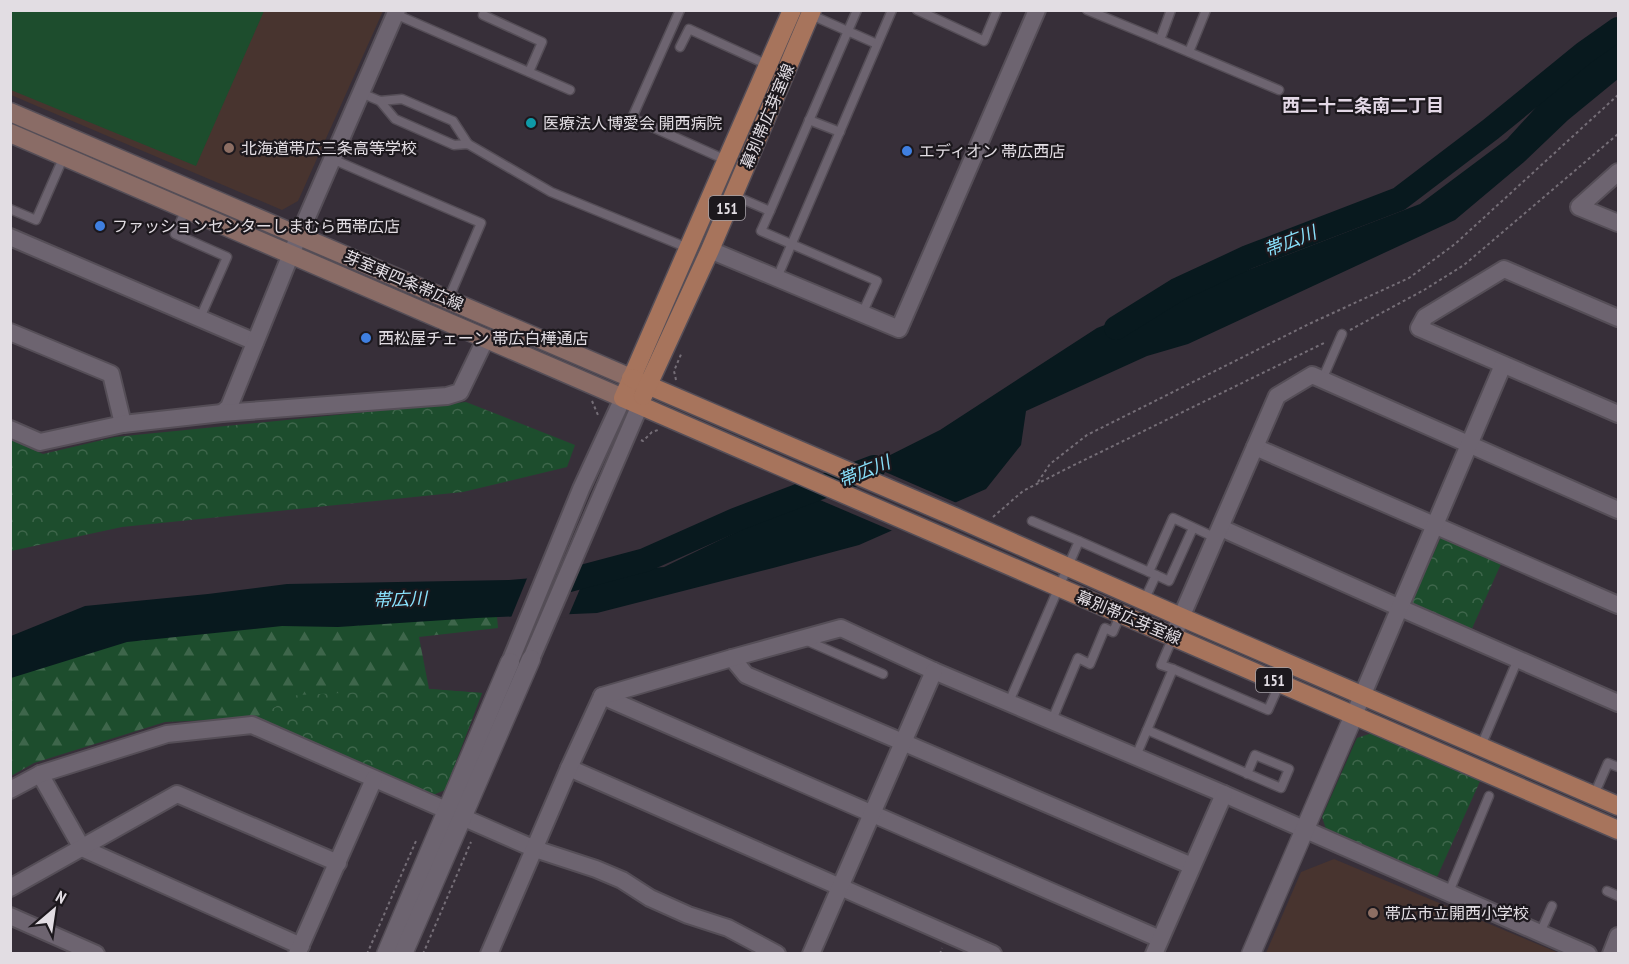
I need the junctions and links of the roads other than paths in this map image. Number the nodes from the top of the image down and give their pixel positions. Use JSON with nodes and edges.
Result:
{"nodes":[{"id":1,"x":680,"y":10,"type":"edge"},
{"id":2,"x":792,"y":10,"type":"edge"},
{"id":3,"x":857,"y":10,"type":"edge"},
{"id":4,"x":892,"y":10,"type":"edge"},
{"id":5,"x":917,"y":10,"type":"edge"},
{"id":6,"x":997,"y":10,"type":"edge"},
{"id":7,"x":1037,"y":10,"type":"edge"},
{"id":8,"x":1087,"y":10,"type":"edge"},
{"id":9,"x":1172,"y":10,"type":"edge"},
{"id":10,"x":1206,"y":10,"type":"edge"},
{"id":11,"x":396,"y":12,"type":"edge"},
{"id":12,"x":808,"y":12,"type":"edge"},
{"id":13,"x":483,"y":15,"type":"dead end"},
{"id":14,"x":848,"y":32,"type":"junction"},
{"id":15,"x":1160,"y":40,"type":"junction"},
{"id":16,"x":877,"y":44,"type":"junction"},
{"id":17,"x":680,"y":47,"type":"dead end"},
{"id":18,"x":1189,"y":52,"type":"junction"},
{"id":19,"x":768,"y":65,"type":"junction"},
{"id":20,"x":529,"y":72,"type":"junction"},
{"id":21,"x":570,"y":90,"type":"dead end"},
{"id":22,"x":1278,"y":90,"type":"dead end"},
{"id":23,"x":361,"y":93,"type":"junction"},
{"id":24,"x":380,"y":101,"type":"junction"},
{"id":25,"x":10,"y":111,"type":"edge"},
{"id":26,"x":810,"y":120,"type":"junction"},
{"id":27,"x":840,"y":132,"type":"junction"},
{"id":28,"x":10,"y":133,"type":"edge"},
{"id":29,"x":468,"y":144,"type":"junction"},
{"id":30,"x":64,"y":156,"type":"junction"},
{"id":31,"x":332,"y":159,"type":"junction"},
{"id":32,"x":726,"y":160,"type":"junction"},
{"id":33,"x":1618,"y":172,"type":"edge"},
{"id":34,"x":733,"y":195,"type":"junction"},
{"id":35,"x":10,"y":209,"type":"edge"},
{"id":36,"x":186,"y":209,"type":"junction"},
{"id":37,"x":770,"y":211,"type":"junction"},
{"id":38,"x":1618,"y":223,"type":"edge"},
{"id":39,"x":300,"y":235,"type":"junction"},
{"id":40,"x":10,"y":237,"type":"edge"},
{"id":41,"x":792,"y":244,"type":"junction"},
{"id":42,"x":688,"y":248,"type":"junction"},
{"id":43,"x":710,"y":250,"type":"junction"},
{"id":44,"x":291,"y":254,"type":"junction"},
{"id":45,"x":777,"y":278,"type":"junction"},
{"id":46,"x":448,"y":300,"type":"junction"},
{"id":47,"x":862,"y":314,"type":"junction"},
{"id":48,"x":200,"y":318,"type":"junction"},
{"id":49,"x":1618,"y":318,"type":"edge"},
{"id":50,"x":10,"y":332,"type":"edge"},
{"id":51,"x":1342,"y":334,"type":"road end"},
{"id":52,"x":486,"y":338,"type":"junction"},
{"id":53,"x":255,"y":342,"type":"junction"},
{"id":54,"x":1503,"y":365,"type":"junction"},
{"id":55,"x":1322,"y":380,"type":"junction"},
{"id":56,"x":639,"y":382,"type":"junction"},
{"id":57,"x":623,"y":398,"type":"junction"},
{"id":58,"x":640,"y":405,"type":"junction"},
{"id":59,"x":222,"y":413,"type":"junction"},
{"id":60,"x":1618,"y":414,"type":"edge"},
{"id":61,"x":123,"y":424,"type":"junction"},
{"id":62,"x":10,"y":429,"type":"edge"},
{"id":63,"x":1468,"y":445,"type":"junction"},
{"id":64,"x":1255,"y":447,"type":"junction"},
{"id":65,"x":1618,"y":510,"type":"edge"},
{"id":66,"x":1032,"y":521,"type":"dead end"},
{"id":67,"x":1435,"y":524,"type":"junction"},
{"id":68,"x":1193,"y":528,"type":"junction"},
{"id":69,"x":1218,"y":533,"type":"junction"},
{"id":70,"x":1079,"y":541,"type":"junction"},
{"id":71,"x":1068,"y":567,"type":"junction"},
{"id":72,"x":1152,"y":574,"type":"junction"},
{"id":73,"x":1059,"y":586,"type":"junction"},
{"id":74,"x":1144,"y":601,"type":"junction"},
{"id":75,"x":1618,"y":605,"type":"edge"},
{"id":76,"x":1398,"y":608,"type":"junction"},
{"id":77,"x":1121,"y":613,"type":"junction"},
{"id":78,"x":1181,"y":617,"type":"junction"},
{"id":79,"x":1173,"y":636,"type":"junction"},
{"id":80,"x":801,"y":639,"type":"junction"},
{"id":81,"x":732,"y":658,"type":"junction"},
{"id":82,"x":1518,"y":659,"type":"junction"},
{"id":83,"x":531,"y":660,"type":"joint"},
{"id":84,"x":510,"y":662,"type":"joint"},
{"id":85,"x":1173,"y":669,"type":"junction"},
{"id":86,"x":934,"y":671,"type":"junction"},
{"id":87,"x":883,"y":674,"type":"dead end"},
{"id":88,"x":1280,"y":682,"type":"junction"},
{"id":89,"x":1362,"y":694,"type":"junction"},
{"id":90,"x":602,"y":696,"type":"junction"},
{"id":91,"x":1009,"y":702,"type":"junction"},
{"id":92,"x":1618,"y":703,"type":"edge"},
{"id":93,"x":1354,"y":715,"type":"junction"},
{"id":94,"x":1052,"y":720,"type":"junction"},
{"id":95,"x":1147,"y":730,"type":"junction"},
{"id":96,"x":903,"y":742,"type":"junction"},
{"id":97,"x":1481,"y":746,"type":"junction"},
{"id":98,"x":1136,"y":756,"type":"junction"},
{"id":99,"x":1618,"y":767,"type":"edge"},
{"id":100,"x":569,"y":768,"type":"junction"},
{"id":101,"x":40,"y":774,"type":"junction"},
{"id":102,"x":1247,"y":774,"type":"junction"},
{"id":103,"x":374,"y":779,"type":"junction"},
{"id":104,"x":10,"y":790,"type":"edge"},
{"id":105,"x":1224,"y":794,"type":"junction"},
{"id":106,"x":1594,"y":795,"type":"junction"},
{"id":107,"x":1490,"y":796,"type":"dead end"},
{"id":108,"x":1617,"y":802,"type":"edge"},
{"id":109,"x":455,"y":813,"type":"junction"},
{"id":110,"x":872,"y":814,"type":"junction"},
{"id":111,"x":1305,"y":829,"type":"junction"},
{"id":112,"x":1618,"y":830,"type":"edge"},
{"id":113,"x":82,"y":848,"type":"junction"},
{"id":114,"x":535,"y":849,"type":"junction"},
{"id":115,"x":338,"y":863,"type":"junction"},
{"id":116,"x":1192,"y":866,"type":"junction"},
{"id":117,"x":840,"y":886,"type":"junction"},
{"id":118,"x":10,"y":888,"type":"edge"},
{"id":119,"x":1607,"y":891,"type":"dead end"},
{"id":120,"x":1449,"y":892,"type":"junction"},
{"id":121,"x":1618,"y":896,"type":"edge"},
{"id":122,"x":1552,"y":906,"type":"dead end"},
{"id":123,"x":10,"y":916,"type":"edge"},
{"id":124,"x":1540,"y":933,"type":"junction"},
{"id":125,"x":1618,"y":936,"type":"edge"},
{"id":126,"x":1157,"y":946,"type":"edge"},
{"id":127,"x":299,"y":950,"type":"edge"},
{"id":128,"x":495,"y":952,"type":"edge"},
{"id":129,"x":96,"y":954,"type":"edge"},
{"id":130,"x":386,"y":954,"type":"edge"},
{"id":131,"x":403,"y":954,"type":"edge"},
{"id":132,"x":777,"y":954,"type":"edge"},
{"id":133,"x":811,"y":954,"type":"edge"},
{"id":134,"x":993,"y":954,"type":"edge"},
{"id":135,"x":1251,"y":954,"type":"edge"},
{"id":136,"x":1588,"y":954,"type":"edge"},
{"id":137,"x":1611,"y":954,"type":"edge"}],
"edges":[{"from":1,"to":32,"type":"lane"},
{"from":2,"to":19,"type":"main road","name":"幕別帯広芽室線","number":"151"},
{"from":3,"to":14,"type":"lane"},
{"from":4,"to":16,"type":"lane"},
{"from":5,"to":6,"type":"lane"},
{"from":7,"to":47,"type":"street"},
{"from":8,"to":15,"type":"lane"},
{"from":9,"to":15,"type":"lane"},
{"from":10,"to":18,"type":"lane"},
{"from":11,"to":20,"type":"lane"},
{"from":11,"to":23,"type":"street"},
{"from":12,"to":14,"type":"lane"},
{"from":12,"to":34,"type":"main road","name":"幕別帯広芽室線","number":"151"},
{"from":13,"to":20,"type":"lane"},
{"from":14,"to":16,"type":"lane"},
{"from":14,"to":26,"type":"lane"},
{"from":15,"to":18,"type":"lane"},
{"from":16,"to":27,"type":"lane"},
{"from":17,"to":19,"type":"lane"},
{"from":18,"to":22,"type":"lane"},
{"from":19,"to":32,"type":"main road","name":"幕別帯広芽室線","number":"151"},
{"from":20,"to":21,"type":"lane"},
{"from":23,"to":24,"type":"lane"},
{"from":23,"to":31,"type":"street"},
{"from":24,"to":29,"type":"lane"},
{"from":24,"to":29,"type":"lane"},
{"from":25,"to":39,"type":"main road","name":"芽室東四条帯広線"},
{"from":26,"to":27,"type":"lane"},
{"from":26,"to":37,"type":"lane"},
{"from":27,"to":41,"type":"lane"},
{"from":28,"to":30,"type":"main road","name":"芽室東四条帯広線"},
{"from":29,"to":42,"type":"lane"},
{"from":30,"to":35,"type":"lane"},
{"from":30,"to":36,"type":"main road","name":"芽室東四条帯広線"},
{"from":31,"to":39,"type":"street"},
{"from":31,"to":46,"type":"lane"},
{"from":32,"to":42,"type":"main road","name":"幕別帯広芽室線","number":"151"},
{"from":33,"to":38,"type":"street"},
{"from":34,"to":37,"type":"lane"},
{"from":34,"to":43,"type":"main road","name":"幕別帯広芽室線","number":"151"},
{"from":36,"to":44,"type":"main road","name":"芽室東四条帯広線"},
{"from":36,"to":48,"type":"lane"},
{"from":37,"to":41,"type":"lane"},
{"from":39,"to":44,"type":"street"},
{"from":39,"to":46,"type":"main road","name":"芽室東四条帯広線"},
{"from":40,"to":48,"type":"street"},
{"from":41,"to":45,"type":"lane"},
{"from":41,"to":47,"type":"lane"},
{"from":42,"to":56,"type":"main road","name":"幕別帯広芽室線","number":"151"},
{"from":43,"to":45,"type":"street"},
{"from":43,"to":56,"type":"main road","name":"幕別帯広芽室線","number":"151"},
{"from":44,"to":52,"type":"main road","name":"芽室東四条帯広線"},
{"from":44,"to":53,"type":"street"},
{"from":45,"to":47,"type":"street"},
{"from":46,"to":56,"type":"main road","name":"芽室東四条帯広線"},
{"from":48,"to":53,"type":"street"},
{"from":49,"to":54,"type":"street"},
{"from":50,"to":61,"type":"street"},
{"from":51,"to":55,"type":"lane"},
{"from":52,"to":57,"type":"main road","name":"芽室東四条帯広線"},
{"from":52,"to":59,"type":"street"},
{"from":53,"to":59,"type":"street"},
{"from":54,"to":60,"type":"street"},
{"from":54,"to":63,"type":"street"},
{"from":55,"to":63,"type":"street"},
{"from":55,"to":64,"type":"street"},
{"from":56,"to":57,"type":"main road","name":"幕別帯広芽室線","number":"151"},
{"from":56,"to":58,"type":"main road","name":"幕別帯広芽室線","number":"151"},
{"from":56,"to":71,"type":"main road","name":"幕別帯広芽室線","number":"151"},
{"from":57,"to":58,"type":"main road","name":"幕別帯広芽室線","number":"151"},
{"from":57,"to":84,"type":"street"},
{"from":58,"to":73,"type":"main road","name":"幕別帯広芽室線","number":"151"},
{"from":58,"to":83,"type":"street"},
{"from":59,"to":61,"type":"street"},
{"from":61,"to":62,"type":"street"},
{"from":63,"to":65,"type":"street"},
{"from":63,"to":67,"type":"street"},
{"from":64,"to":67,"type":"street"},
{"from":64,"to":69,"type":"street"},
{"from":66,"to":70,"type":"lane"},
{"from":67,"to":75,"type":"street"},
{"from":67,"to":76,"type":"street"},
{"from":68,"to":69,"type":"lane"},
{"from":68,"to":72,"type":"lane"},
{"from":68,"to":72,"type":"lane"},
{"from":69,"to":76,"type":"street"},
{"from":69,"to":78,"type":"street"},
{"from":70,"to":71,"type":"lane"},
{"from":70,"to":72,"type":"lane"},
{"from":71,"to":73,"type":"lane"},
{"from":71,"to":74,"type":"main road","name":"幕別帯広芽室線","number":"151"},
{"from":72,"to":74,"type":"lane"},
{"from":73,"to":77,"type":"main road","name":"幕別帯広芽室線","number":"151"},
{"from":73,"to":91,"type":"lane"},
{"from":74,"to":78,"type":"main road","name":"幕別帯広芽室線","number":"151"},
{"from":76,"to":82,"type":"street"},
{"from":76,"to":89,"type":"street"},
{"from":77,"to":79,"type":"main road","name":"幕別帯広芽室線","number":"151"},
{"from":77,"to":94,"type":"lane"},
{"from":78,"to":79,"type":"street"},
{"from":78,"to":89,"type":"main road","name":"幕別帯広芽室線","number":"151"},
{"from":79,"to":85,"type":"lane"},
{"from":79,"to":88,"type":"main road","name":"幕別帯広芽室線","number":"151"},
{"from":80,"to":81,"type":"street"},
{"from":80,"to":86,"type":"street"},
{"from":80,"to":87,"type":"lane"},
{"from":81,"to":90,"type":"street"},
{"from":81,"to":96,"type":"street"},
{"from":82,"to":92,"type":"street"},
{"from":82,"to":97,"type":"lane"},
{"from":83,"to":109,"type":"street"},
{"from":84,"to":109,"type":"street"},
{"from":85,"to":88,"type":"lane"},
{"from":85,"to":95,"type":"lane"},
{"from":86,"to":91,"type":"street"},
{"from":86,"to":96,"type":"street"},
{"from":88,"to":93,"type":"main road","name":"幕別帯広芽室線","number":"151"},
{"from":89,"to":93,"type":"street"},
{"from":89,"to":97,"type":"main road","name":"幕別帯広芽室線","number":"151"},
{"from":90,"to":100,"type":"street"},
{"from":90,"to":110,"type":"street"},
{"from":91,"to":94,"type":"street"},
{"from":93,"to":111,"type":"street"},
{"from":93,"to":112,"type":"main road","name":"幕別帯広芽室線","number":"151"},
{"from":94,"to":98,"type":"street"},
{"from":95,"to":98,"type":"lane"},
{"from":95,"to":102,"type":"lane"},
{"from":96,"to":110,"type":"street"},
{"from":96,"to":116,"type":"street"},
{"from":97,"to":106,"type":"main road","name":"幕別帯広芽室線","number":"151"},
{"from":98,"to":105,"type":"street"},
{"from":99,"to":106,"type":"lane"},
{"from":100,"to":114,"type":"street"},
{"from":100,"to":117,"type":"street"},
{"from":101,"to":103,"type":"street"},
{"from":101,"to":104,"type":"street"},
{"from":101,"to":113,"type":"street"},
{"from":102,"to":102,"type":"lane"},
{"from":103,"to":109,"type":"street"},
{"from":103,"to":115,"type":"street"},
{"from":105,"to":111,"type":"street"},
{"from":105,"to":116,"type":"street"},
{"from":106,"to":108,"type":"main road","name":"幕別帯広芽室線","number":"151"},
{"from":107,"to":120,"type":"lane"},
{"from":109,"to":114,"type":"street"},
{"from":109,"to":130,"type":"street"},
{"from":109,"to":131,"type":"street"},
{"from":110,"to":117,"type":"street"},
{"from":110,"to":126,"type":"street"},
{"from":111,"to":120,"type":"street"},
{"from":111,"to":135,"type":"street"},
{"from":113,"to":115,"type":"street"},
{"from":113,"to":118,"type":"street"},
{"from":113,"to":127,"type":"street"},
{"from":114,"to":128,"type":"street"},
{"from":114,"to":132,"type":"street"},
{"from":115,"to":127,"type":"street"},
{"from":116,"to":126,"type":"street"},
{"from":117,"to":133,"type":"street"},
{"from":117,"to":134,"type":"street"},
{"from":119,"to":121,"type":"lane"},
{"from":120,"to":124,"type":"street"},
{"from":122,"to":124,"type":"lane"},
{"from":123,"to":129,"type":"street"},
{"from":124,"to":136,"type":"street"},
{"from":125,"to":137,"type":"street"}]}
